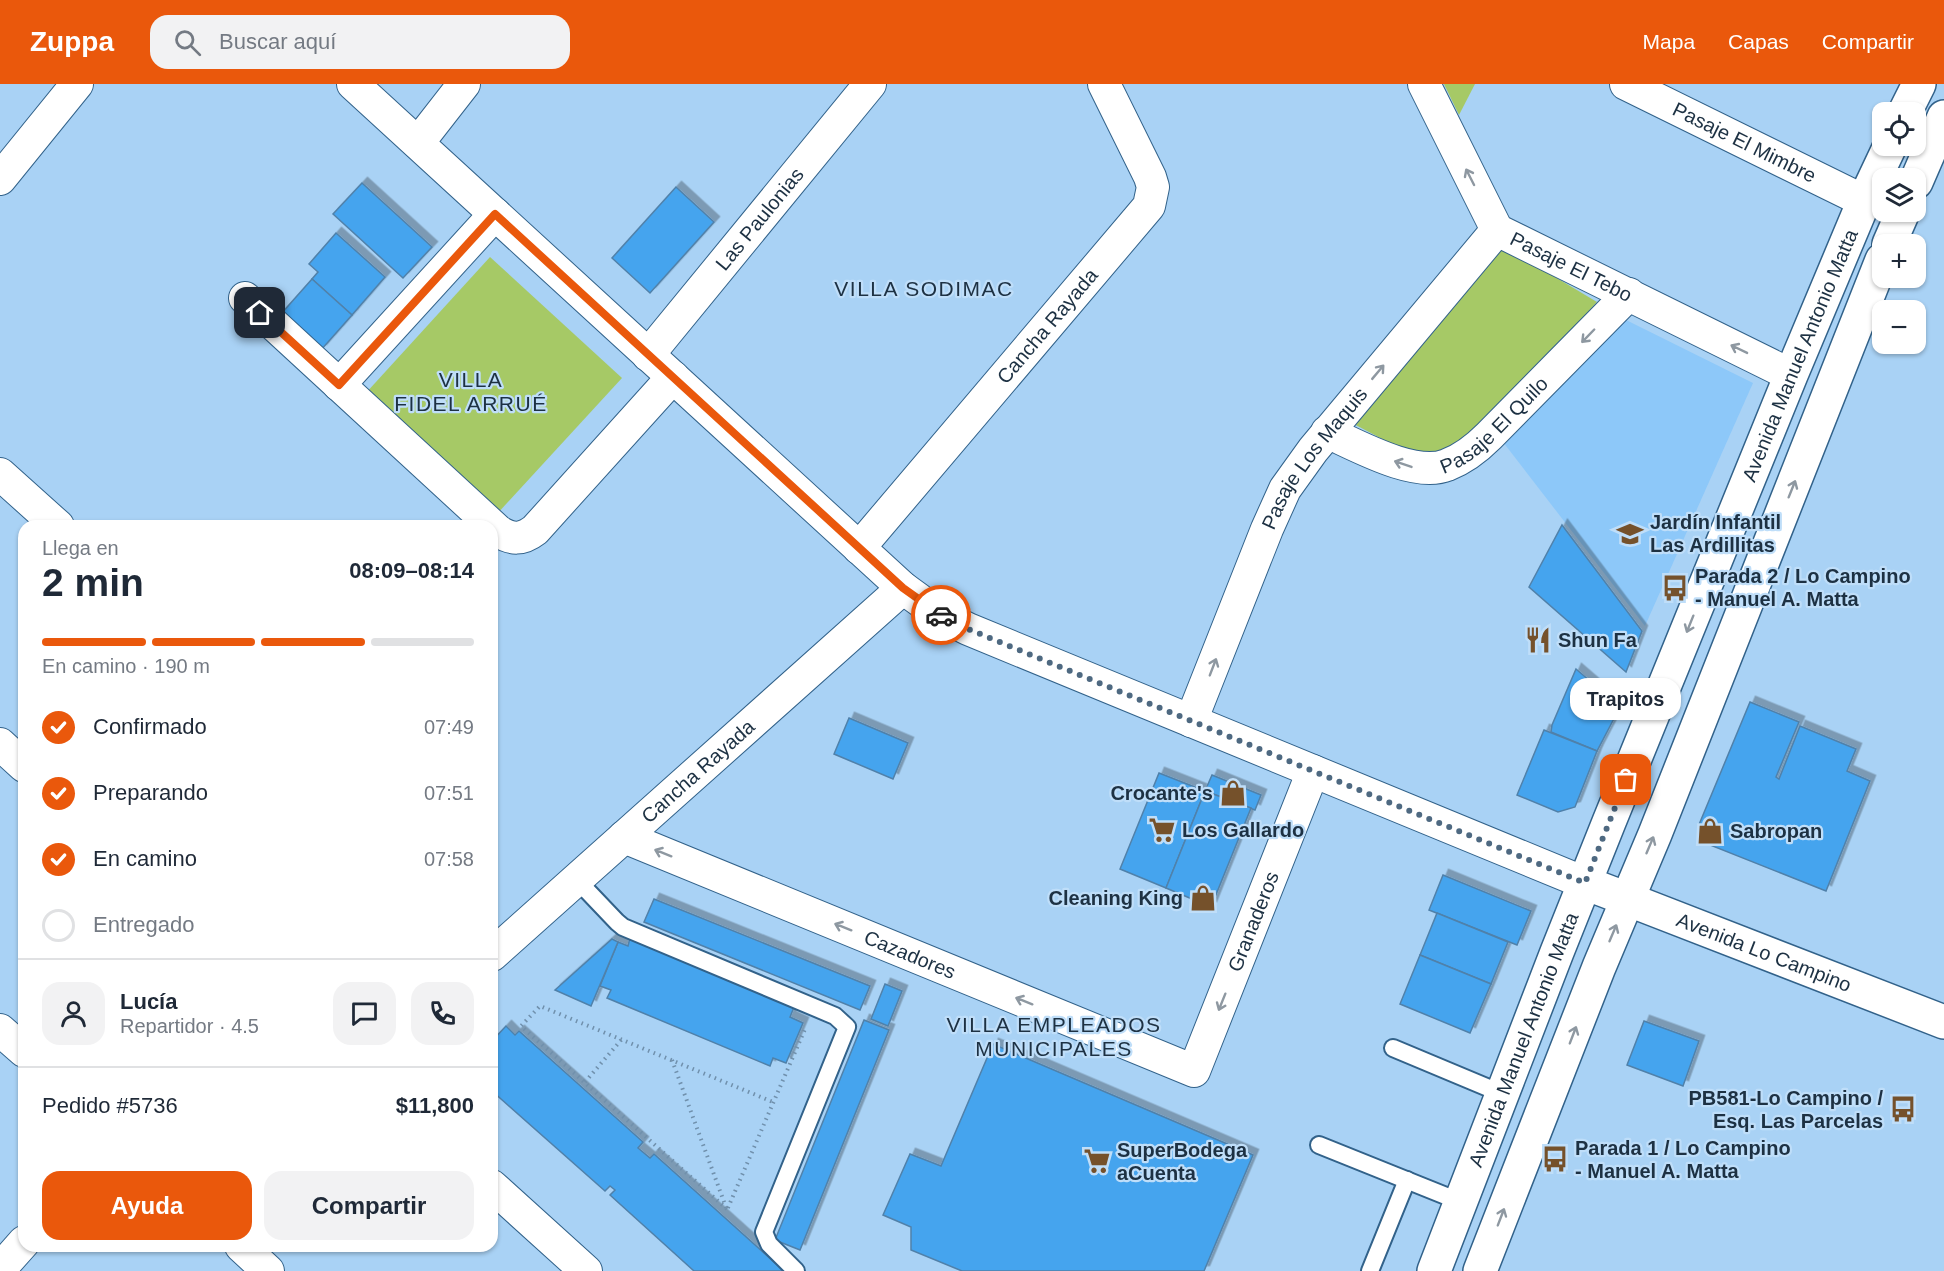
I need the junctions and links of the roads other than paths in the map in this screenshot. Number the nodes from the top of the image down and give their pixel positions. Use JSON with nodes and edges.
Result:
{"nodes":[{"id":1,"x":77,"y":84,"type":"edge"},
{"id":2,"x":353,"y":84,"type":"edge"},
{"id":3,"x":464,"y":84,"type":"edge"},
{"id":4,"x":870,"y":84,"type":"edge"},
{"id":5,"x":1104,"y":84,"type":"edge"},
{"id":6,"x":1424,"y":84,"type":"edge"},
{"id":7,"x":1626,"y":84,"type":"edge"},
{"id":8,"x":1918,"y":84,"type":"edge"},
{"id":9,"x":1910,"y":102,"type":"edge"},
{"id":10,"x":1944,"y":117,"type":"edge"},
{"id":11,"x":418,"y":143,"type":"junction"},
{"id":12,"x":1885,"y":156,"type":"edge"},
{"id":13,"x":1922,"y":168,"type":"edge"},
{"id":14,"x":0,"y":179,"type":"edge"},
{"id":15,"x":1864,"y":201,"type":"junction"},
{"id":16,"x":495,"y":214,"type":"junction"},
{"id":17,"x":1497,"y":230,"type":"junction"},
{"id":18,"x":1872,"y":285,"type":"edge"},
{"id":19,"x":1629,"y":294,"type":"junction"},
{"id":20,"x":245,"y":298,"type":"dead end"},
{"id":21,"x":648,"y":355,"type":"junction"},
{"id":22,"x":1791,"y":375,"type":"junction"},
{"id":23,"x":673,"y":377,"type":"junction"},
{"id":24,"x":339,"y":385,"type":"junction"},
{"id":25,"x":1328,"y":432,"type":"junction"},
{"id":26,"x":0,"y":474,"type":"edge"},
{"id":27,"x":51,"y":520,"type":"edge"},
{"id":28,"x":486,"y":520,"type":"edge"},
{"id":29,"x":498,"y":531,"type":"edge"},
{"id":30,"x":859,"y":548,"type":"junction"},
{"id":31,"x":903,"y":588,"type":"junction"},
{"id":32,"x":1191,"y":721,"type":"junction"},
{"id":33,"x":0,"y":744,"type":"edge"},
{"id":34,"x":18,"y":760,"type":"edge"},
{"id":35,"x":1313,"y":771,"type":"junction"},
{"id":36,"x":624,"y":837,"type":"junction"},
{"id":37,"x":577,"y":880,"type":"junction"},
{"id":38,"x":1585,"y":883,"type":"junction"},
{"id":39,"x":1627,"y":899,"type":"junction"},
{"id":40,"x":498,"y":939,"type":"edge"},
{"id":41,"x":1944,"y":1022,"type":"edge"},
{"id":42,"x":0,"y":1030,"type":"edge"},
{"id":43,"x":18,"y":1046,"type":"edge"},
{"id":44,"x":1393,"y":1048,"type":"dead end"},
{"id":45,"x":1194,"y":1071,"type":"joint"},
{"id":46,"x":1503,"y":1094,"type":"junction"},
{"id":47,"x":1318,"y":1145,"type":"dead end"},
{"id":48,"x":1407,"y":1180,"type":"junction"},
{"id":49,"x":498,"y":1191,"type":"edge"},
{"id":50,"x":1461,"y":1202,"type":"junction"},
{"id":51,"x":18,"y":1249,"type":"edge"},
{"id":52,"x":0,"y":1269,"type":"edge"},
{"id":53,"x":586,"y":1271,"type":"edge"},
{"id":54,"x":796,"y":1271,"type":"edge"},
{"id":55,"x":1370,"y":1271,"type":"edge"},
{"id":56,"x":1434,"y":1271,"type":"edge"},
{"id":57,"x":1480,"y":1271,"type":"edge"}],
"edges":[{"from":1,"to":14,"type":"street"},
{"from":2,"to":11,"type":"street"},
{"from":3,"to":11,"type":"street"},
{"from":4,"to":21,"type":"street","name":"Las Paulonias"},
{"from":5,"to":30,"type":"street","name":"Cancha Rayada"},
{"from":17,"to":6,"type":"street","name":"Pasaje El Tebo","one_way":true},
{"from":7,"to":15,"type":"street","name":"Pasaje El Mimbre"},
{"from":8,"to":9,"type":"main road"},
{"from":10,"to":13,"type":"main road"},
{"from":11,"to":16,"type":"street"},
{"from":12,"to":15,"type":"main road","name":"Avenida Manuel Antonio Matta"},
{"from":15,"to":22,"type":"main road","name":"Avenida Manuel Antonio Matta"},
{"from":16,"to":21,"type":"street"},
{"from":16,"to":24,"type":"street"},
{"from":17,"to":19,"type":"street","name":"Pasaje El Tebo"},
{"from":25,"to":17,"type":"street","name":"Pasaje Los Maquis","one_way":true},
{"from":39,"to":18,"type":"main road","name":"Avenida Manuel Antonio Matta","one_way":true},
{"from":22,"to":19,"type":"street","name":"Pasaje El Tebo","one_way":true},
{"from":19,"to":25,"type":"street","name":"Pasaje El Quilo","one_way":true},
{"from":20,"to":24,"type":"street"},
{"from":21,"to":23,"type":"street"},
{"from":22,"to":38,"type":"main road","name":"Avenida Manuel Antonio Matta","one_way":true},
{"from":23,"to":29,"type":"street"},
{"from":23,"to":30,"type":"street"},
{"from":24,"to":28,"type":"street"},
{"from":32,"to":25,"type":"street","name":"Pasaje Los Maquis","one_way":true},
{"from":26,"to":27,"type":"street"},
{"from":30,"to":31,"type":"street"},
{"from":31,"to":32,"type":"street"},
{"from":31,"to":36,"type":"street","name":"Cancha Rayada"},
{"from":32,"to":35,"type":"street"},
{"from":33,"to":34,"type":"street"},
{"from":35,"to":38,"type":"street"},
{"from":35,"to":45,"type":"street","name":"Granaderos","one_way":true},
{"from":36,"to":37,"type":"street","name":"Cancha Rayada"},
{"from":45,"to":36,"type":"street","name":"Cazadores","one_way":true},
{"from":37,"to":40,"type":"street","name":"Cancha Rayada"},
{"from":37,"to":54,"type":"lane"},
{"from":38,"to":39,"type":"main road","name":"Avenida Lo Campino"},
{"from":38,"to":46,"type":"main road","name":"Avenida Manuel Antonio Matta"},
{"from":39,"to":41,"type":"main road","name":"Avenida Lo Campino"},
{"from":57,"to":39,"type":"main road","name":"Avenida Manuel Antonio Matta","one_way":true},
{"from":42,"to":43,"type":"street"},
{"from":44,"to":46,"type":"lane"},
{"from":46,"to":50,"type":"main road","name":"Avenida Manuel Antonio Matta"},
{"from":47,"to":48,"type":"lane"},
{"from":48,"to":50,"type":"lane"},
{"from":48,"to":55,"type":"lane"},
{"from":49,"to":53,"type":"street"},
{"from":50,"to":56,"type":"main road","name":"Avenida Manuel Antonio Matta"},
{"from":51,"to":52,"type":"street"}]}
